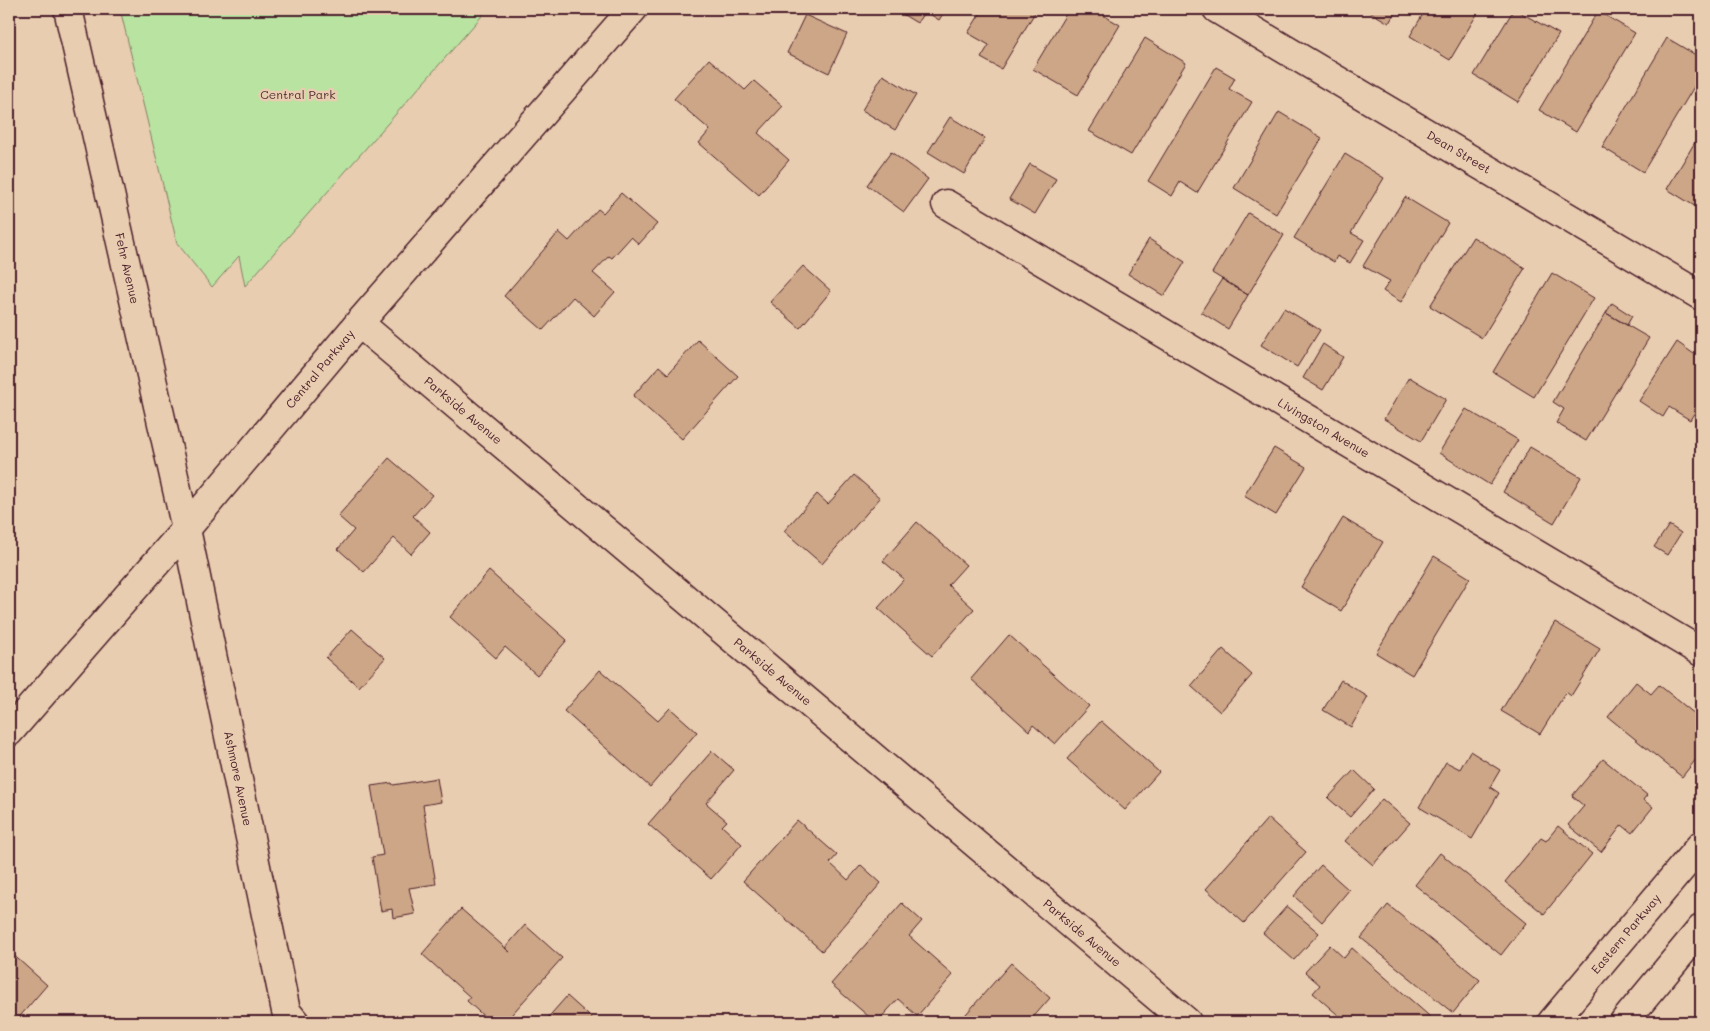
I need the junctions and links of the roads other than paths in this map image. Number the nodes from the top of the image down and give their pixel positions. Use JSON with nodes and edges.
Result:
{"nodes":[{"id":1,"x":68,"y":9,"type":"edge"},
{"id":2,"x":633,"y":9,"type":"edge"},
{"id":3,"x":1217,"y":9,"type":"edge"},
{"id":4,"x":946,"y":204,"type":"dead end"},
{"id":5,"x":1701,"y":296,"type":"edge"},
{"id":6,"x":359,"y":323,"type":"junction"},
{"id":7,"x":186,"y":530,"type":"junction"},
{"id":8,"x":1701,"y":652,"type":"edge"},
{"id":9,"x":9,"y":732,"type":"edge"},
{"id":10,"x":1701,"y":845,"type":"edge"},
{"id":11,"x":1701,"y":929,"type":"edge"},
{"id":12,"x":295,"y":1022,"type":"edge"},
{"id":13,"x":1187,"y":1022,"type":"edge"},
{"id":14,"x":1552,"y":1022,"type":"edge"},
{"id":15,"x":1624,"y":1022,"type":"edge"}],
"edges":[{"from":1,"to":7,"type":"street","name":"Fehr Avenue"},
{"from":2,"to":6,"type":"street","name":"Central Parkway"},
{"from":3,"to":5,"type":"street","name":"Dean Street"},
{"from":4,"to":8,"type":"street","name":"Livingston Avenue"},
{"from":6,"to":7,"type":"street","name":"Central Parkway"},
{"from":6,"to":13,"type":"street","name":"Parkside Avenue"},
{"from":7,"to":9,"type":"street","name":"Central Parkway"},
{"from":7,"to":12,"type":"street","name":"Ashmore Avenue"},
{"from":10,"to":14,"type":"street","name":"Eastern Parkway"},
{"from":11,"to":15,"type":"street"}]}
